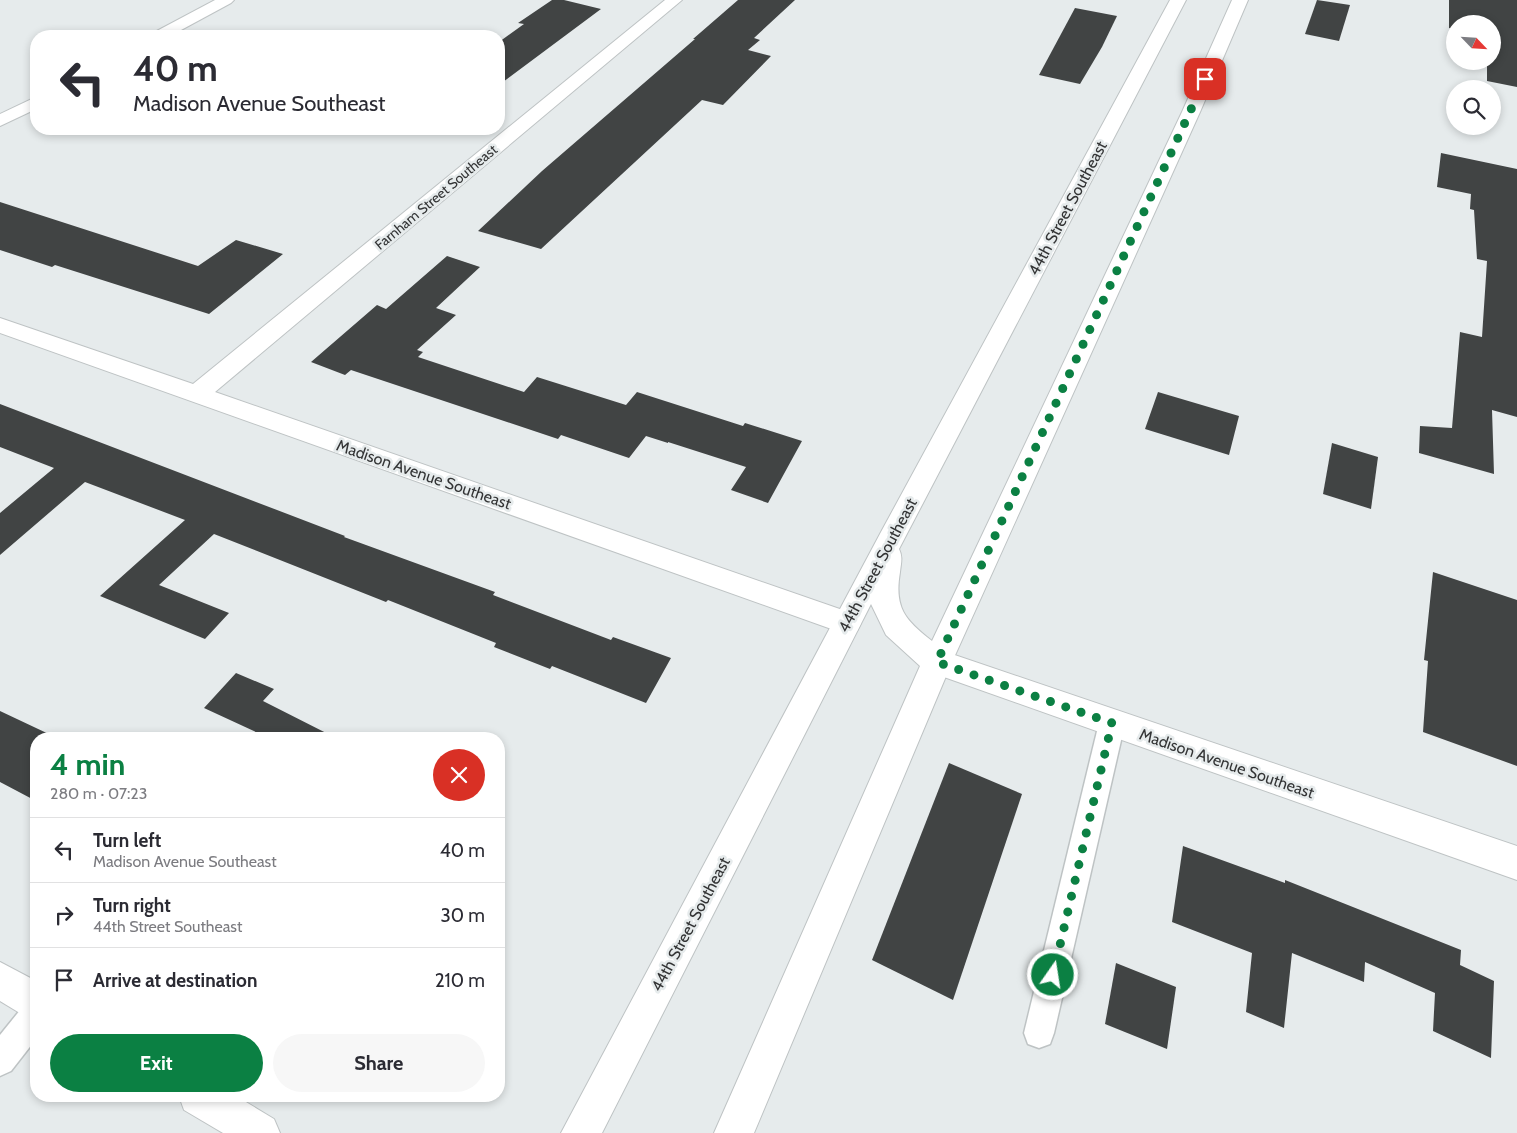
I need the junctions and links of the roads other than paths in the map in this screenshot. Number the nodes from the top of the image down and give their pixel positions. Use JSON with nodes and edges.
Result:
{"nodes":[{"id":1,"x":226,"y":0,"type":"edge"},
{"id":2,"x":674,"y":0,"type":"edge"},
{"id":3,"x":1178,"y":0,"type":"edge"},
{"id":4,"x":1240,"y":0,"type":"edge"},
{"id":5,"x":170,"y":30,"type":"edge"},
{"id":6,"x":30,"y":105,"type":"edge"},
{"id":7,"x":0,"y":121,"type":"edge"},
{"id":8,"x":0,"y":325,"type":"edge"},
{"id":9,"x":197,"y":394,"type":"junction"},
{"id":10,"x":891,"y":539,"type":"junction"},
{"id":11,"x":847,"y":623,"type":"junction"},
{"id":12,"x":937,"y":662,"type":"junction"},
{"id":13,"x":1112,"y":723,"type":"junction"},
{"id":14,"x":1517,"y":863,"type":"edge"},
{"id":15,"x":0,"y":980,"type":"edge"},
{"id":16,"x":30,"y":998,"type":"edge"},
{"id":17,"x":30,"y":1022,"type":"edge"},
{"id":18,"x":1039,"y":1033,"type":"dead end"},
{"id":19,"x":0,"y":1060,"type":"edge"},
{"id":20,"x":208,"y":1102,"type":"edge"},
{"id":21,"x":260,"y":1133,"type":"edge"},
{"id":22,"x":581,"y":1133,"type":"edge"},
{"id":23,"x":734,"y":1133,"type":"edge"}],
"edges":[{"from":1,"to":5,"type":"main road"},
{"from":2,"to":9,"type":"main road","name":"Farnham Street Southeast"},
{"from":3,"to":10,"type":"main road","name":"44th Street Southeast"},
{"from":4,"to":12,"type":"main road"},
{"from":6,"to":7,"type":"main road"},
{"from":8,"to":9,"type":"main road","name":"Madison Avenue Southeast"},
{"from":9,"to":11,"type":"main road","name":"Madison Avenue Southeast"},
{"from":10,"to":11,"type":"main road","name":"44th Street Southeast"},
{"from":10,"to":12,"type":"main road","name":"Madison Avenue Southeast"},
{"from":11,"to":22,"type":"main road","name":"44th Street Southeast"},
{"from":12,"to":13,"type":"main road","name":"Madison Avenue Southeast"},
{"from":12,"to":23,"type":"main road"},
{"from":13,"to":14,"type":"main road","name":"Madison Avenue Southeast"},
{"from":13,"to":18,"type":"lane"},
{"from":15,"to":16,"type":"main road"},
{"from":17,"to":19,"type":"lane"},
{"from":20,"to":21,"type":"main road"}]}
